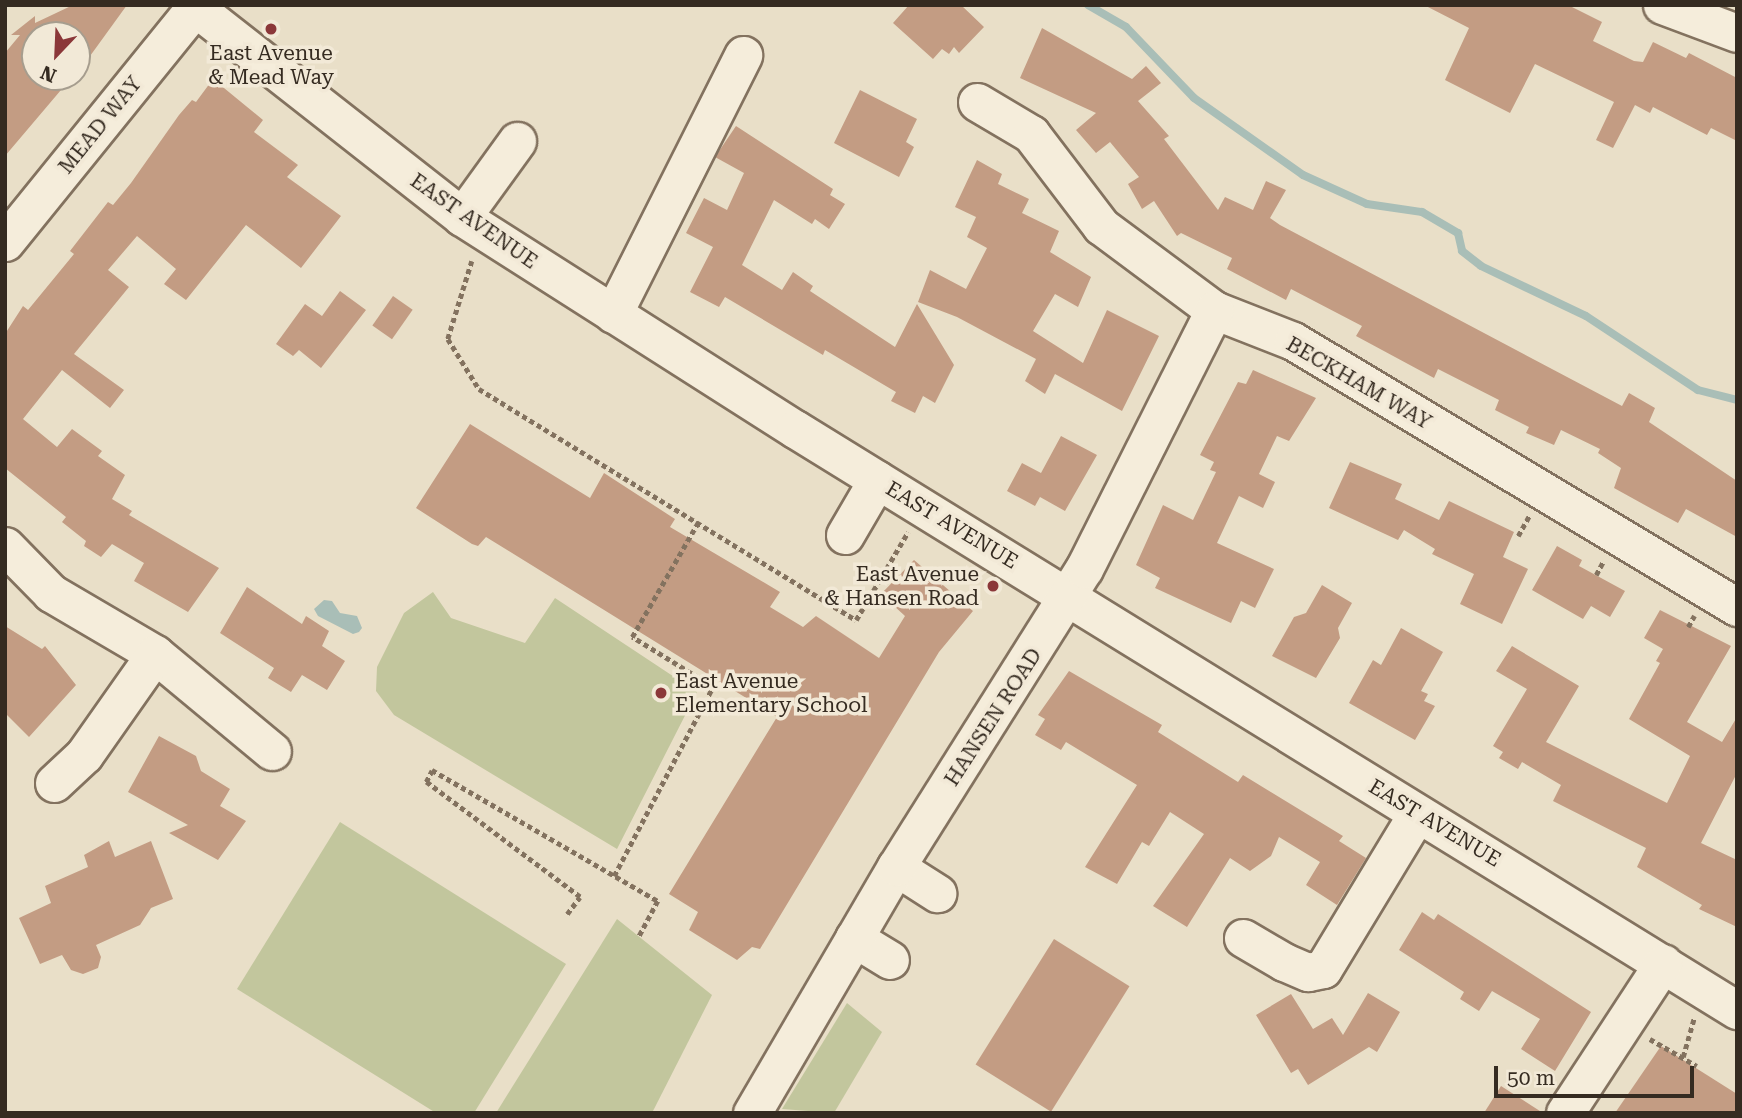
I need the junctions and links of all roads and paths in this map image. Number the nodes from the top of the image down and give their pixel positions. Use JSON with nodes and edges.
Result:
{"nodes":[{"id":1,"x":1662,"y":5,"type":"edge"},
{"id":2,"x":195,"y":6,"type":"edge"},
{"id":3,"x":1737,"y":33,"type":"edge"},
{"id":4,"x":743,"y":55,"type":"dead end"},
{"id":5,"x":977,"y":102,"type":"dead end"},
{"id":6,"x":517,"y":141,"type":"dead end"},
{"id":7,"x":462,"y":217,"type":"junction"},
{"id":8,"x":5,"y":242,"type":"edge"},
{"id":9,"x":472,"y":259,"type":"dead end"},
{"id":10,"x":1214,"y":310,"type":"junction"},
{"id":11,"x":613,"y":314,"type":"junction"},
{"id":12,"x":877,"y":480,"type":"junction"},
{"id":13,"x":699,"y":521,"type":"junction"},
{"id":14,"x":908,"y":532,"type":"dead end"},
{"id":15,"x":845,"y":535,"type":"dead end"},
{"id":16,"x":5,"y":546,"type":"edge"},
{"id":17,"x":1068,"y":597,"type":"junction"},
{"id":18,"x":1737,"y":607,"type":"edge"},
{"id":19,"x":155,"y":654,"type":"junction"},
{"id":20,"x":272,"y":751,"type":"dead end"},
{"id":21,"x":54,"y":783,"type":"dead end"},
{"id":22,"x":1417,"y":814,"type":"junction"},
{"id":23,"x":896,"y":867,"type":"junction"},
{"id":24,"x":614,"y":876,"type":"junction"},
{"id":25,"x":937,"y":893,"type":"dead end"},
{"id":26,"x":567,"y":914,"type":"dead end"},
{"id":27,"x":639,"y":936,"type":"dead end"},
{"id":28,"x":854,"y":938,"type":"junction"},
{"id":29,"x":1243,"y":938,"type":"dead end"},
{"id":30,"x":890,"y":960,"type":"dead end"},
{"id":31,"x":1663,"y":963,"type":"junction"},
{"id":32,"x":1737,"y":1010,"type":"edge"},
{"id":33,"x":1694,"y":1018,"type":"dead end"},
{"id":34,"x":1643,"y":1035,"type":"dead end"},
{"id":35,"x":1683,"y":1057,"type":"junction"},
{"id":36,"x":1697,"y":1066,"type":"dead end"},
{"id":37,"x":752,"y":1113,"type":"edge"},
{"id":38,"x":1564,"y":1113,"type":"edge"}],
"edges":[{"from":1,"to":3,"type":"street"},
{"from":2,"to":7,"type":"street","name":"EAST AVENUE"},
{"from":2,"to":8,"type":"street","name":"MEAD WAY"},
{"from":4,"to":11,"type":"street"},
{"from":5,"to":10,"type":"street","name":"BECKHAM WAY"},
{"from":6,"to":7,"type":"street"},
{"from":7,"to":11,"type":"street","name":"EAST AVENUE"},
{"from":9,"to":13,"type":"path"},
{"from":10,"to":17,"type":"street","name":"HANSEN ROAD"},
{"from":10,"to":18,"type":"street","name":"BECKHAM WAY"},
{"from":11,"to":12,"type":"street","name":"EAST AVENUE"},
{"from":12,"to":15,"type":"street"},
{"from":12,"to":17,"type":"street","name":"EAST AVENUE"},
{"from":13,"to":14,"type":"path"},
{"from":13,"to":24,"type":"path"},
{"from":16,"to":19,"type":"street"},
{"from":17,"to":22,"type":"street","name":"EAST AVENUE"},
{"from":17,"to":23,"type":"street","name":"HANSEN ROAD"},
{"from":19,"to":20,"type":"street"},
{"from":19,"to":21,"type":"street"},
{"from":22,"to":29,"type":"street"},
{"from":22,"to":31,"type":"street","name":"EAST AVENUE"},
{"from":23,"to":25,"type":"street"},
{"from":23,"to":28,"type":"street","name":"HANSEN ROAD"},
{"from":24,"to":26,"type":"path"},
{"from":24,"to":27,"type":"path"},
{"from":28,"to":30,"type":"street"},
{"from":28,"to":37,"type":"street","name":"HANSEN ROAD"},
{"from":31,"to":32,"type":"street","name":"EAST AVENUE"},
{"from":31,"to":38,"type":"street"},
{"from":33,"to":35,"type":"path"},
{"from":34,"to":35,"type":"path"},
{"from":35,"to":36,"type":"path"}]}
